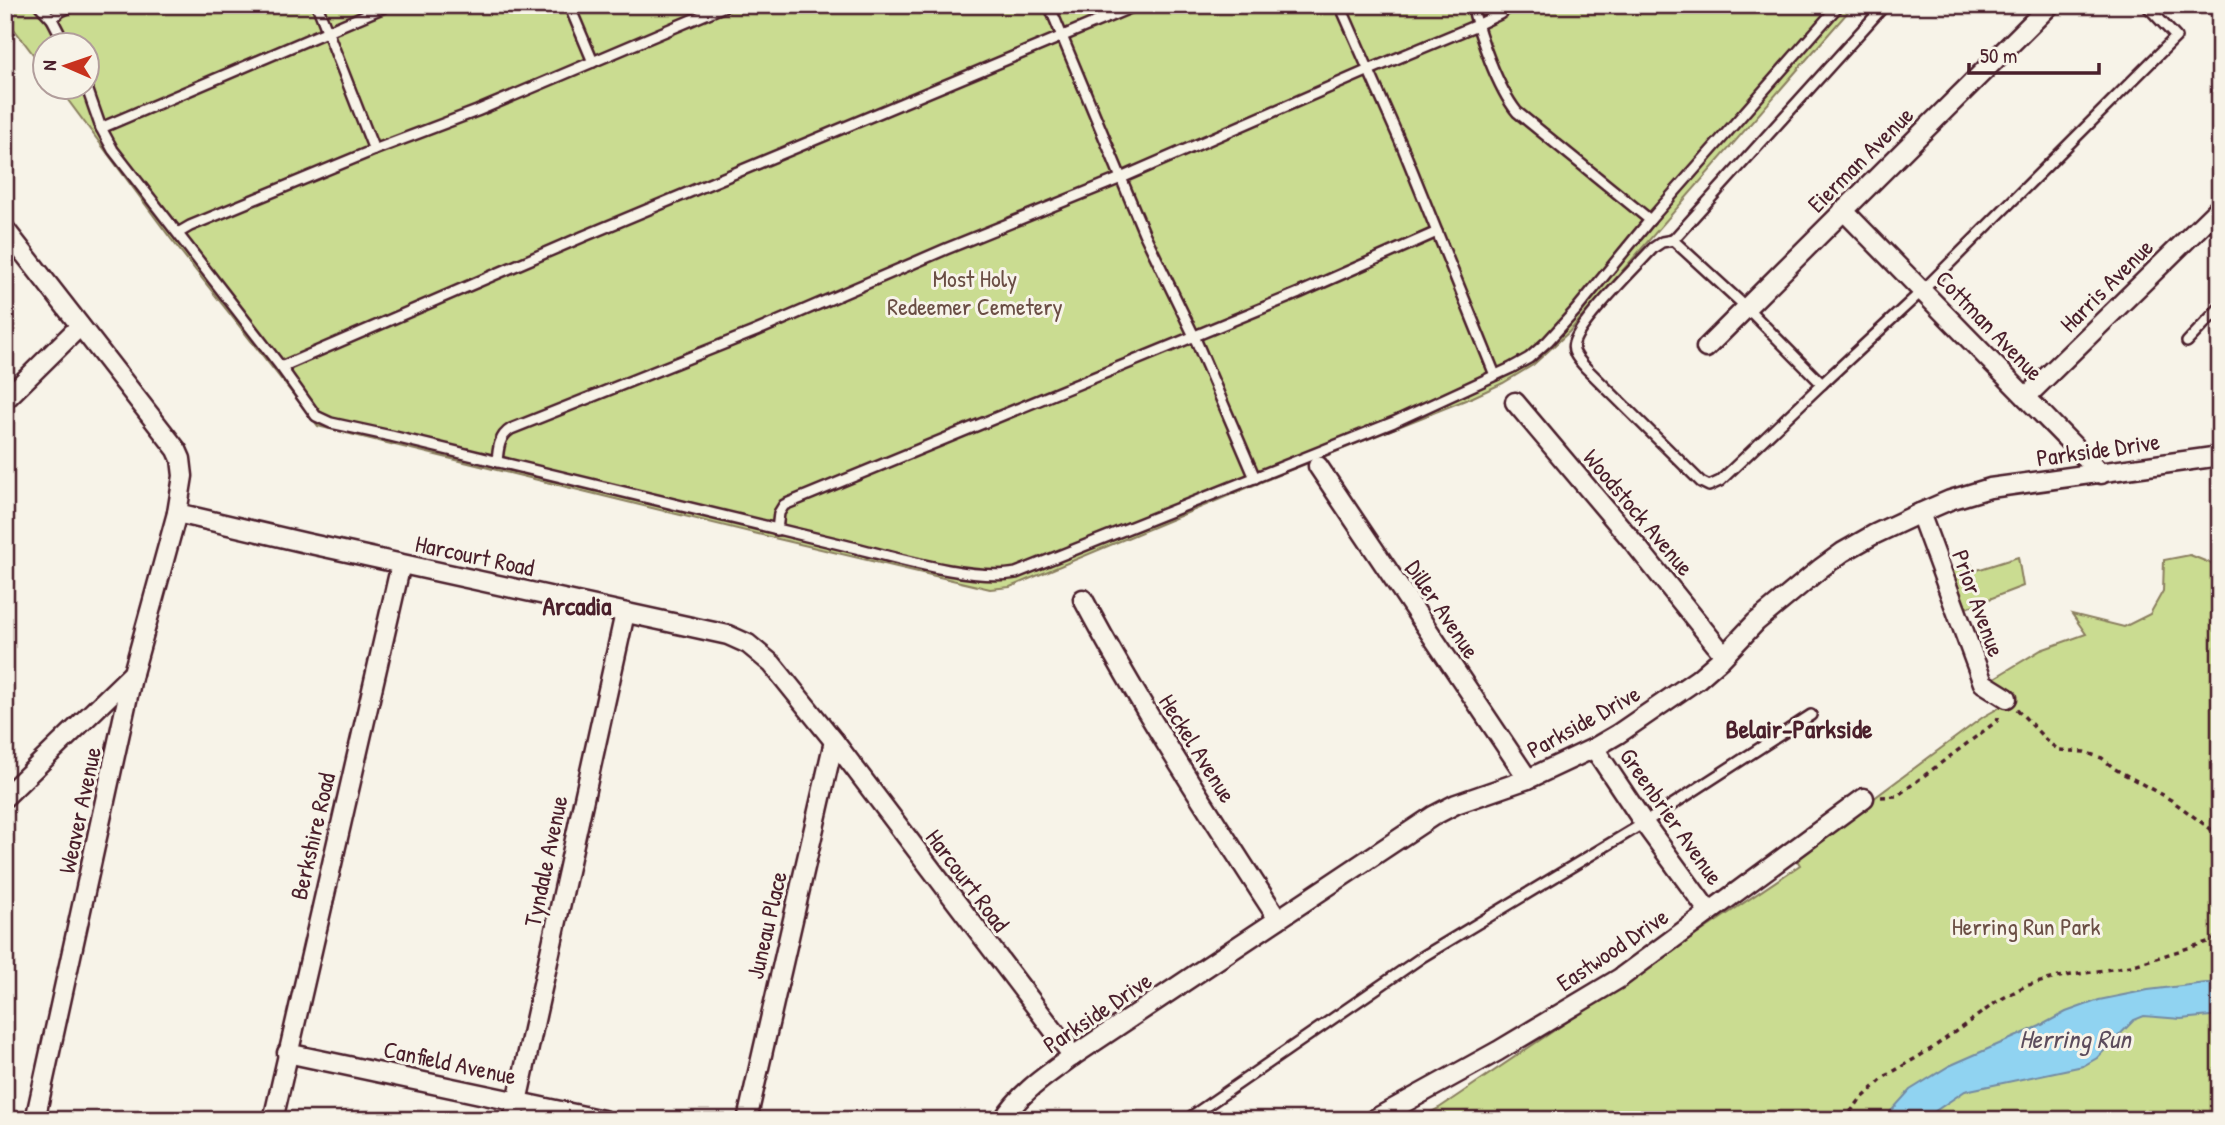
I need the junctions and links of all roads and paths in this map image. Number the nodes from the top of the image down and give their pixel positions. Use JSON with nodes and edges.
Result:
{"nodes":[{"id":1,"x":39,"y":5,"type":"edge"},
{"id":2,"x":75,"y":5,"type":"edge"},
{"id":3,"x":317,"y":5,"type":"edge"},
{"id":4,"x":389,"y":5,"type":"edge"},
{"id":5,"x":569,"y":5,"type":"edge"},
{"id":6,"x":727,"y":5,"type":"edge"},
{"id":7,"x":1049,"y":5,"type":"edge"},
{"id":8,"x":1137,"y":5,"type":"edge"},
{"id":9,"x":1339,"y":5,"type":"edge"},
{"id":10,"x":1472,"y":5,"type":"edge"},
{"id":11,"x":1512,"y":5,"type":"edge"},
{"id":12,"x":1839,"y":5,"type":"edge"},
{"id":13,"x":1885,"y":5,"type":"edge"},
{"id":14,"x":2050,"y":5,"type":"edge"},
{"id":15,"x":2146,"y":5,"type":"edge"},
{"id":16,"x":52,"y":19,"type":"junction"},
{"id":17,"x":1477,"y":25,"type":"junction"},
{"id":18,"x":59,"y":32,"type":"edge"},
{"id":19,"x":327,"y":32,"type":"junction"},
{"id":20,"x":1062,"y":38,"type":"junction"},
{"id":21,"x":593,"y":62,"type":"junction"},
{"id":22,"x":1369,"y":69,"type":"junction"},
{"id":23,"x":92,"y":102,"type":"edge"},
{"id":24,"x":102,"y":128,"type":"junction"},
{"id":25,"x":374,"y":150,"type":"junction"},
{"id":26,"x":1121,"y":178,"type":"junction"},
{"id":27,"x":2220,"y":207,"type":"edge"},
{"id":28,"x":1843,"y":210,"type":"junction"},
{"id":29,"x":1650,"y":219,"type":"junction"},
{"id":30,"x":5,"y":229,"type":"edge"},
{"id":31,"x":1437,"y":232,"type":"junction"},
{"id":32,"x":177,"y":233,"type":"junction"},
{"id":33,"x":1673,"y":240,"type":"junction"},
{"id":34,"x":1922,"y":291,"type":"junction"},
{"id":35,"x":1746,"y":307,"type":"junction"},
{"id":36,"x":2220,"y":307,"type":"edge"},
{"id":37,"x":80,"y":326,"type":"junction"},
{"id":38,"x":1195,"y":336,"type":"junction"},
{"id":39,"x":2187,"y":342,"type":"dead end"},
{"id":40,"x":1706,"y":348,"type":"dead end"},
{"id":41,"x":281,"y":367,"type":"junction"},
{"id":42,"x":1495,"y":376,"type":"junction"},
{"id":43,"x":1822,"y":384,"type":"junction"},
{"id":44,"x":2026,"y":397,"type":"junction"},
{"id":45,"x":5,"y":400,"type":"edge"},
{"id":46,"x":1515,"y":402,"type":"dead end"},
{"id":47,"x":2220,"y":456,"type":"edge"},
{"id":48,"x":497,"y":462,"type":"junction"},
{"id":49,"x":1318,"y":466,"type":"dead end"},
{"id":50,"x":2101,"y":474,"type":"junction"},
{"id":51,"x":1255,"y":478,"type":"junction"},
{"id":52,"x":177,"y":513,"type":"junction"},
{"id":53,"x":1920,"y":513,"type":"junction"},
{"id":54,"x":777,"y":530,"type":"junction"},
{"id":55,"x":401,"y":564,"type":"junction"},
{"id":56,"x":1083,"y":599,"type":"dead end"},
{"id":57,"x":625,"y":613,"type":"junction"},
{"id":58,"x":1724,"y":656,"type":"junction"},
{"id":59,"x":133,"y":673,"type":"junction"},
{"id":60,"x":2007,"y":698,"type":"junction"},
{"id":61,"x":1811,"y":715,"type":"dead end"},
{"id":62,"x":834,"y":741,"type":"junction"},
{"id":63,"x":1594,"y":748,"type":"junction"},
{"id":64,"x":1528,"y":779,"type":"junction"},
{"id":65,"x":5,"y":797,"type":"edge"},
{"id":66,"x":1864,"y":798,"type":"joint"},
{"id":67,"x":1644,"y":823,"type":"junction"},
{"id":68,"x":2220,"y":833,"type":"edge"},
{"id":69,"x":1709,"y":912,"type":"junction"},
{"id":70,"x":1278,"y":919,"type":"junction"},
{"id":71,"x":2220,"y":938,"type":"edge"},
{"id":72,"x":287,"y":1053,"type":"junction"},
{"id":73,"x":1073,"y":1056,"type":"junction"},
{"id":74,"x":517,"y":1101,"type":"junction"},
{"id":75,"x":35,"y":1120,"type":"edge"},
{"id":76,"x":273,"y":1120,"type":"edge"},
{"id":77,"x":513,"y":1120,"type":"edge"},
{"id":78,"x":603,"y":1120,"type":"edge"},
{"id":79,"x":747,"y":1120,"type":"edge"},
{"id":80,"x":1003,"y":1120,"type":"edge"},
{"id":81,"x":1186,"y":1120,"type":"edge"},
{"id":82,"x":1373,"y":1120,"type":"edge"},
{"id":83,"x":1844,"y":1120,"type":"edge"}],
"edges":[{"from":1,"to":16,"type":"lane"},
{"from":2,"to":16,"type":"lane"},
{"from":3,"to":19,"type":"lane"},
{"from":4,"to":19,"type":"lane"},
{"from":5,"to":21,"type":"lane"},
{"from":6,"to":21,"type":"lane"},
{"from":7,"to":20,"type":"lane"},
{"from":8,"to":20,"type":"lane"},
{"from":9,"to":22,"type":"lane"},
{"from":10,"to":17,"type":"lane"},
{"from":11,"to":17,"type":"lane"},
{"from":12,"to":29,"type":"lane"},
{"from":13,"to":33,"type":"lane"},
{"from":14,"to":28,"type":"street","name":"Eierman Avenue"},
{"from":15,"to":34,"type":"lane"},
{"from":16,"to":18,"type":"lane"},
{"from":17,"to":22,"type":"lane"},
{"from":17,"to":29,"type":"lane"},
{"from":19,"to":24,"type":"lane"},
{"from":19,"to":25,"type":"lane"},
{"from":20,"to":26,"type":"lane"},
{"from":20,"to":41,"type":"lane"},
{"from":21,"to":25,"type":"lane"},
{"from":22,"to":26,"type":"lane"},
{"from":22,"to":31,"type":"lane"},
{"from":23,"to":24,"type":"lane"},
{"from":24,"to":32,"type":"lane"},
{"from":25,"to":32,"type":"lane"},
{"from":26,"to":38,"type":"lane"},
{"from":26,"to":48,"type":"lane"},
{"from":27,"to":44,"type":"street","name":"Harris Avenue"},
{"from":28,"to":34,"type":"street","name":"Cottman Avenue"},
{"from":28,"to":35,"type":"street","name":"Eierman Avenue"},
{"from":29,"to":42,"type":"lane"},
{"from":30,"to":37,"type":"street"},
{"from":31,"to":38,"type":"lane"},
{"from":31,"to":42,"type":"lane"},
{"from":32,"to":41,"type":"lane"},
{"from":33,"to":35,"type":"lane"},
{"from":33,"to":43,"type":"lane"},
{"from":34,"to":43,"type":"lane"},
{"from":34,"to":44,"type":"street","name":"Cottman Avenue"},
{"from":35,"to":40,"type":"street","name":"Eierman Avenue"},
{"from":35,"to":43,"type":"lane"},
{"from":36,"to":39,"type":"lane"},
{"from":37,"to":45,"type":"street"},
{"from":37,"to":52,"type":"street"},
{"from":38,"to":51,"type":"lane"},
{"from":38,"to":54,"type":"lane"},
{"from":41,"to":48,"type":"lane"},
{"from":42,"to":51,"type":"lane"},
{"from":44,"to":50,"type":"street","name":"Cottman Avenue"},
{"from":46,"to":58,"type":"street","name":"Woodstock Avenue"},
{"from":47,"to":50,"type":"street","name":"Parkside Drive"},
{"from":48,"to":54,"type":"lane"},
{"from":49,"to":64,"type":"street","name":"Diller Avenue"},
{"from":50,"to":53,"type":"street","name":"Parkside Drive"},
{"from":51,"to":54,"type":"lane"},
{"from":52,"to":55,"type":"street","name":"Harcourt Road"},
{"from":52,"to":59,"type":"street","name":"Weaver Avenue"},
{"from":53,"to":58,"type":"street","name":"Parkside Drive"},
{"from":53,"to":60,"type":"street","name":"Prior Avenue"},
{"from":55,"to":57,"type":"street","name":"Harcourt Road"},
{"from":55,"to":72,"type":"street","name":"Berkshire Road"},
{"from":56,"to":70,"type":"street","name":"Heckel Avenue"},
{"from":57,"to":62,"type":"street","name":"Harcourt Road"},
{"from":57,"to":74,"type":"street","name":"Tyndale Avenue"},
{"from":58,"to":63,"type":"street","name":"Parkside Drive"},
{"from":59,"to":65,"type":"street"},
{"from":59,"to":75,"type":"street","name":"Weaver Avenue"},
{"from":60,"to":66,"type":"path"},
{"from":60,"to":68,"type":"path"},
{"from":61,"to":67,"type":"lane"},
{"from":62,"to":73,"type":"street","name":"Harcourt Road"},
{"from":62,"to":79,"type":"street","name":"Juneau Place"},
{"from":63,"to":64,"type":"street","name":"Parkside Drive"},
{"from":63,"to":67,"type":"street","name":"Greenbrier Avenue"},
{"from":64,"to":70,"type":"street","name":"Parkside Drive"},
{"from":66,"to":69,"type":"street","name":"Eastwood Drive"},
{"from":67,"to":69,"type":"street","name":"Greenbrier Avenue"},
{"from":67,"to":81,"type":"lane"},
{"from":69,"to":82,"type":"street","name":"Eastwood Drive"},
{"from":70,"to":73,"type":"street","name":"Parkside Drive"},
{"from":71,"to":83,"type":"path"},
{"from":72,"to":74,"type":"street","name":"Canfield Avenue"},
{"from":72,"to":76,"type":"street","name":"Berkshire Road"},
{"from":73,"to":80,"type":"street","name":"Parkside Drive"},
{"from":74,"to":77,"type":"street","name":"Tyndale Avenue"},
{"from":74,"to":78,"type":"street","name":"Canfield Avenue"}]}
